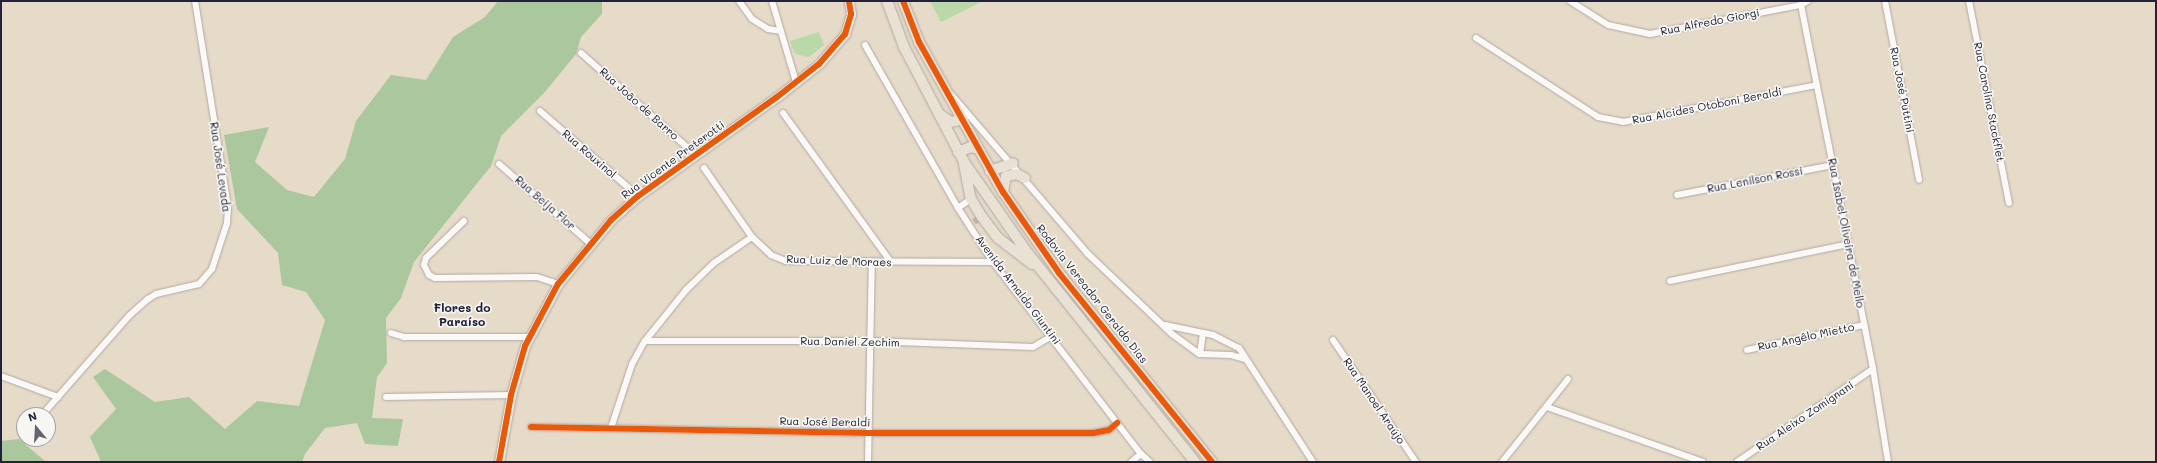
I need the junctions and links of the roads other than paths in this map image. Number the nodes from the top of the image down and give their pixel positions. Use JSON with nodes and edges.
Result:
{"nodes":[{"id":1,"x":195,"y":1,"type":"edge"},
{"id":2,"x":739,"y":1,"type":"edge"},
{"id":3,"x":772,"y":1,"type":"edge"},
{"id":4,"x":849,"y":1,"type":"edge"},
{"id":5,"x":887,"y":1,"type":"edge"},
{"id":6,"x":903,"y":1,"type":"edge"},
{"id":7,"x":1570,"y":1,"type":"edge"},
{"id":8,"x":1808,"y":1,"type":"edge"},
{"id":9,"x":1885,"y":1,"type":"edge"},
{"id":10,"x":1969,"y":1,"type":"edge"},
{"id":11,"x":1801,"y":5,"type":"junction"},
{"id":12,"x":780,"y":31,"type":"junction"},
{"id":13,"x":1476,"y":38,"type":"dead end"},
{"id":14,"x":865,"y":45,"type":"dead end"},
{"id":15,"x":581,"y":53,"type":"dead end"},
{"id":16,"x":796,"y":82,"type":"junction"},
{"id":17,"x":1817,"y":85,"type":"junction"},
{"id":18,"x":943,"y":86,"type":"junction"},
{"id":19,"x":540,"y":111,"type":"dead end"},
{"id":20,"x":936,"y":111,"type":"junction"},
{"id":21,"x":783,"y":113,"type":"dead end"},
{"id":22,"x":962,"y":119,"type":"junction"},
{"id":23,"x":978,"y":149,"type":"junction"},
{"id":24,"x":958,"y":152,"type":"junction"},
{"id":25,"x":696,"y":155,"type":"junction"},
{"id":26,"x":964,"y":162,"type":"junction"},
{"id":27,"x":1013,"y":163,"type":"junction"},
{"id":28,"x":499,"y":164,"type":"dead end"},
{"id":29,"x":1833,"y":164,"type":"junction"},
{"id":30,"x":704,"y":168,"type":"dead end"},
{"id":31,"x":990,"y":171,"type":"junction"},
{"id":32,"x":1025,"y":178,"type":"junction"},
{"id":33,"x":1919,"y":180,"type":"dead end"},
{"id":34,"x":1003,"y":192,"type":"junction"},
{"id":35,"x":1677,"y":195,"type":"dead end"},
{"id":36,"x":638,"y":196,"type":"junction"},
{"id":37,"x":971,"y":200,"type":"junction"},
{"id":38,"x":2009,"y":203,"type":"dead end"},
{"id":39,"x":958,"y":208,"type":"junction"},
{"id":40,"x":464,"y":221,"type":"dead end"},
{"id":41,"x":976,"y":221,"type":"junction"},
{"id":42,"x":752,"y":237,"type":"junction"},
{"id":43,"x":590,"y":243,"type":"junction"},
{"id":44,"x":1848,"y":244,"type":"junction"},
{"id":45,"x":872,"y":262,"type":"junction"},
{"id":46,"x":891,"y":262,"type":"junction"},
{"id":47,"x":993,"y":262,"type":"junction"},
{"id":48,"x":1042,"y":271,"type":"junction"},
{"id":49,"x":1670,"y":281,"type":"dead end"},
{"id":50,"x":558,"y":284,"type":"junction"},
{"id":51,"x":1165,"y":325,"type":"junction"},
{"id":52,"x":1864,"y":325,"type":"junction"},
{"id":53,"x":391,"y":333,"type":"dead end"},
{"id":54,"x":1203,"y":333,"type":"junction"},
{"id":55,"x":1052,"y":336,"type":"junction"},
{"id":56,"x":529,"y":337,"type":"junction"},
{"id":57,"x":1333,"y":340,"type":"dead end"},
{"id":58,"x":644,"y":341,"type":"junction"},
{"id":59,"x":871,"y":342,"type":"junction"},
{"id":60,"x":1747,"y":350,"type":"dead end"},
{"id":61,"x":1200,"y":354,"type":"junction"},
{"id":62,"x":1245,"y":359,"type":"junction"},
{"id":63,"x":1873,"y":369,"type":"junction"},
{"id":64,"x":1,"y":376,"type":"edge"},
{"id":65,"x":1568,"y":379,"type":"dead end"},
{"id":66,"x":511,"y":395,"type":"junction"},
{"id":67,"x":58,"y":397,"type":"junction"},
{"id":68,"x":386,"y":397,"type":"dead end"},
{"id":69,"x":49,"y":407,"type":"edge"},
{"id":70,"x":1547,"y":407,"type":"junction"},
{"id":71,"x":1118,"y":423,"type":"junction"},
{"id":72,"x":530,"y":427,"type":"dead end"},
{"id":73,"x":611,"y":428,"type":"junction"},
{"id":74,"x":869,"y":433,"type":"junction"},
{"id":75,"x":1141,"y":454,"type":"junction"},
{"id":76,"x":499,"y":462,"type":"edge"},
{"id":77,"x":868,"y":462,"type":"edge"},
{"id":78,"x":1131,"y":462,"type":"edge"},
{"id":79,"x":1150,"y":462,"type":"edge"},
{"id":80,"x":1195,"y":462,"type":"edge"},
{"id":81,"x":1212,"y":462,"type":"edge"},
{"id":82,"x":1313,"y":462,"type":"edge"},
{"id":83,"x":1416,"y":462,"type":"edge"},
{"id":84,"x":1502,"y":462,"type":"edge"},
{"id":85,"x":1703,"y":462,"type":"edge"},
{"id":86,"x":1737,"y":462,"type":"edge"},
{"id":87,"x":1888,"y":462,"type":"edge"}],
"edges":[{"from":1,"to":67,"type":"street","name":"Rua José Levada"},
{"from":2,"to":12,"type":"street"},
{"from":3,"to":12,"type":"street"},
{"from":4,"to":16,"type":"street","name":"Rua Vicente Preterotti"},
{"from":5,"to":20,"type":"main road"},
{"from":6,"to":18,"type":"main road","name":"Rodovia Vereador Geraldo Dias"},
{"from":7,"to":11,"type":"street","name":"Rua Alfredo Giorgi"},
{"from":8,"to":11,"type":"street","name":"Rua Alfredo Giorgi"},
{"from":9,"to":33,"type":"street","name":"Rua José Puttini"},
{"from":10,"to":38,"type":"street","name":"Rua Carolina Stackflet"},
{"from":11,"to":17,"type":"street","name":"Rua Isabel Oliveira de Mello"},
{"from":12,"to":16,"type":"street"},
{"from":13,"to":17,"type":"street","name":"Rua Alcides Otoboni Beraldi"},
{"from":14,"to":39,"type":"street","name":"Avenida Arnaldo Giuntini"},
{"from":15,"to":25,"type":"street","name":"Rua João de Barro"},
{"from":16,"to":25,"type":"street","name":"Rua Vicente Preterotti"},
{"from":17,"to":29,"type":"street","name":"Rua Isabel Oliveira de Mello"},
{"from":18,"to":22,"type":"main road","name":"Rodovia Vereador Geraldo Dias"},
{"from":18,"to":27,"type":"street"},
{"from":19,"to":36,"type":"street","name":"Rua Rouxinol"},
{"from":20,"to":22,"type":"main road"},
{"from":20,"to":24,"type":"main road"},
{"from":21,"to":46,"type":"street"},
{"from":22,"to":23,"type":"main road","name":"Rodovia Vereador Geraldo Dias"},
{"from":23,"to":24,"type":"main road"},
{"from":23,"to":31,"type":"main road","name":"Rodovia Vereador Geraldo Dias"},
{"from":24,"to":26,"type":"main road"},
{"from":25,"to":36,"type":"street","name":"Rua Vicente Preterotti"},
{"from":26,"to":37,"type":"main road"},
{"from":26,"to":48,"type":"main road"},
{"from":27,"to":31,"type":"main road"},
{"from":27,"to":32,"type":"street"},
{"from":28,"to":43,"type":"street","name":"Rua Beija Flor"},
{"from":29,"to":35,"type":"street","name":"Rua Lenilson Rossi"},
{"from":29,"to":44,"type":"street","name":"Rua Isabel Oliveira de Mello"},
{"from":30,"to":42,"type":"street","name":"Rua Luiz de Moraes"},
{"from":31,"to":34,"type":"main road","name":"Rodovia Vereador Geraldo Dias"},
{"from":32,"to":34,"type":"main road"},
{"from":32,"to":51,"type":"street"},
{"from":34,"to":81,"type":"main road","name":"Rodovia Vereador Geraldo Dias"},
{"from":36,"to":43,"type":"street","name":"Rua Vicente Preterotti"},
{"from":37,"to":39,"type":"street"},
{"from":37,"to":41,"type":"main road"},
{"from":39,"to":41,"type":"street","name":"Avenida Arnaldo Giuntini"},
{"from":40,"to":50,"type":"street"},
{"from":41,"to":47,"type":"street","name":"Avenida Arnaldo Giuntini"},
{"from":41,"to":48,"type":"main road"},
{"from":42,"to":45,"type":"street","name":"Rua Luiz de Moraes"},
{"from":42,"to":58,"type":"street"},
{"from":43,"to":50,"type":"street","name":"Rua Vicente Preterotti"},
{"from":44,"to":49,"type":"street"},
{"from":44,"to":52,"type":"street","name":"Rua Isabel Oliveira de Mello"},
{"from":45,"to":46,"type":"street","name":"Rua Luiz de Moraes"},
{"from":45,"to":59,"type":"street"},
{"from":46,"to":47,"type":"street","name":"Rua Luiz de Moraes"},
{"from":47,"to":55,"type":"street","name":"Avenida Arnaldo Giuntini"},
{"from":48,"to":80,"type":"main road"},
{"from":50,"to":56,"type":"street","name":"Rua Vicente Preterotti"},
{"from":51,"to":54,"type":"street"},
{"from":51,"to":61,"type":"street"},
{"from":52,"to":60,"type":"street","name":"Rua Angêlo Mietto"},
{"from":52,"to":63,"type":"street","name":"Rua Isabel Oliveira de Mello"},
{"from":53,"to":56,"type":"street"},
{"from":54,"to":61,"type":"street"},
{"from":54,"to":62,"type":"street"},
{"from":55,"to":59,"type":"street","name":"Rua Daniel Zechim"},
{"from":55,"to":71,"type":"street","name":"Avenida Arnaldo Giuntini"},
{"from":56,"to":66,"type":"street","name":"Rua Vicente Preterotti"},
{"from":57,"to":83,"type":"street","name":"Rua Manoel Araújo"},
{"from":58,"to":59,"type":"street","name":"Rua Daniel Zechim"},
{"from":58,"to":73,"type":"street"},
{"from":59,"to":74,"type":"street"},
{"from":61,"to":62,"type":"street"},
{"from":62,"to":82,"type":"street"},
{"from":63,"to":86,"type":"street","name":"Rua Aleixo Zomignani"},
{"from":63,"to":87,"type":"street","name":"Rua Isabel Oliveira de Mello"},
{"from":64,"to":67,"type":"street"},
{"from":65,"to":70,"type":"street"},
{"from":66,"to":68,"type":"street"},
{"from":66,"to":76,"type":"street","name":"Rua Vicente Preterotti"},
{"from":67,"to":69,"type":"street","name":"Rua José Levada"},
{"from":70,"to":84,"type":"street"},
{"from":70,"to":85,"type":"street"},
{"from":71,"to":74,"type":"street","name":"Rua José Beraldi"},
{"from":71,"to":75,"type":"street","name":"Avenida Arnaldo Giuntini"},
{"from":72,"to":73,"type":"street","name":"Rua José Beraldi"},
{"from":73,"to":74,"type":"street","name":"Rua José Beraldi"},
{"from":74,"to":77,"type":"street"},
{"from":75,"to":78,"type":"street"},
{"from":75,"to":79,"type":"street","name":"Avenida Arnaldo Giuntini"}]}
